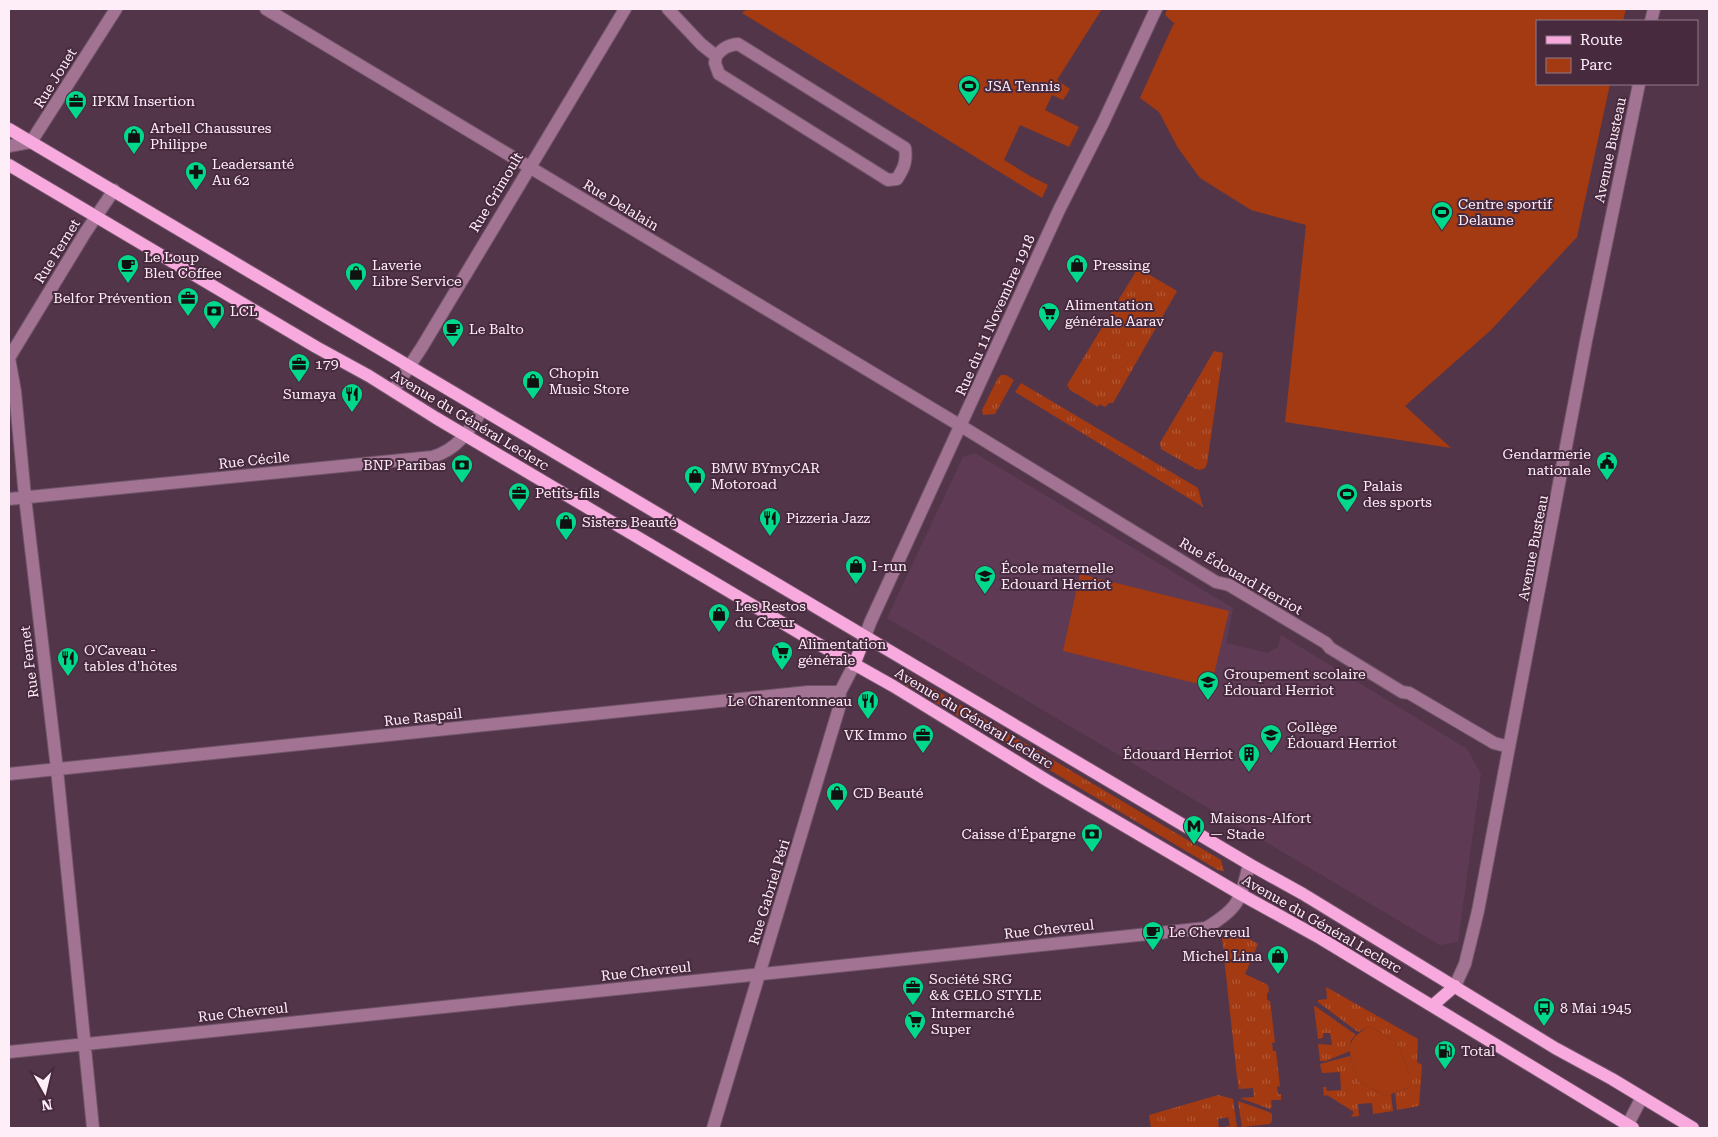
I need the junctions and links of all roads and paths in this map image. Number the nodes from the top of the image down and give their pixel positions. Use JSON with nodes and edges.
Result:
{"nodes":[{"id":1,"x":116,"y":9,"type":"edge"},
{"id":2,"x":266,"y":9,"type":"edge"},
{"id":3,"x":625,"y":9,"type":"edge"},
{"id":4,"x":668,"y":9,"type":"edge"},
{"id":5,"x":1156,"y":9,"type":"edge"},
{"id":6,"x":716,"y":56,"type":"junction"},
{"id":7,"x":1639,"y":85,"type":"edge"},
{"id":8,"x":9,"y":129,"type":"edge"},
{"id":9,"x":31,"y":142,"type":"junction"},
{"id":10,"x":9,"y":146,"type":"edge"},
{"id":11,"x":9,"y":165,"type":"edge"},
{"id":12,"x":529,"y":167,"type":"junction"},
{"id":13,"x":114,"y":190,"type":"junction"},
{"id":14,"x":96,"y":216,"type":"junction"},
{"id":15,"x":409,"y":366,"type":"junction"},
{"id":16,"x":393,"y":391,"type":"junction"},
{"id":17,"x":12,"y":392,"type":"edge"},
{"id":18,"x":482,"y":410,"type":"junction"},
{"id":19,"x":961,"y":426,"type":"junction"},
{"id":20,"x":466,"y":436,"type":"junction"},
{"id":21,"x":25,"y":498,"type":"junction"},
{"id":22,"x":9,"y":499,"type":"edge"},
{"id":23,"x":865,"y":636,"type":"junction"},
{"id":24,"x":854,"y":665,"type":"junction"},
{"id":25,"x":840,"y":692,"type":"junction"},
{"id":26,"x":1509,"y":747,"type":"junction"},
{"id":27,"x":57,"y":769,"type":"junction"},
{"id":28,"x":9,"y":774,"type":"edge"},
{"id":29,"x":1249,"y":864,"type":"junction"},
{"id":30,"x":1242,"y":895,"type":"junction"},
{"id":31,"x":760,"y":975,"type":"junction"},
{"id":32,"x":1455,"y":986,"type":"junction"},
{"id":33,"x":1432,"y":1006,"type":"junction"},
{"id":34,"x":84,"y":1044,"type":"junction"},
{"id":35,"x":9,"y":1052,"type":"edge"},
{"id":36,"x":1642,"y":1097,"type":"junction"},
{"id":37,"x":1629,"y":1127,"type":"edge"},
{"id":38,"x":93,"y":1128,"type":"edge"},
{"id":39,"x":713,"y":1128,"type":"edge"},
{"id":40,"x":1693,"y":1128,"type":"edge"}],
"edges":[{"from":1,"to":9,"type":"street","name":"Rue Jouet"},
{"from":2,"to":12,"type":"street","name":"Rue Delalain"},
{"from":3,"to":12,"type":"street","name":"Rue Grimoult"},
{"from":4,"to":6,"type":"street"},
{"from":5,"to":19,"type":"street","name":"Rue du 11 Novembre 1918"},
{"from":6,"to":6,"type":"street"},
{"from":7,"to":26,"type":"street","name":"Avenue Busteau"},
{"from":8,"to":9,"type":"main road","name":"Avenue du Général Leclerc"},
{"from":9,"to":10,"type":"street"},
{"from":9,"to":13,"type":"main road","name":"Avenue du Général Leclerc"},
{"from":11,"to":14,"type":"main road","name":"Avenue du Général Leclerc"},
{"from":12,"to":15,"type":"street","name":"Rue Grimoult"},
{"from":12,"to":19,"type":"street","name":"Rue Delalain"},
{"from":13,"to":14,"type":"street"},
{"from":13,"to":15,"type":"main road","name":"Avenue du Général Leclerc"},
{"from":14,"to":16,"type":"main road","name":"Avenue du Général Leclerc"},
{"from":14,"to":17,"type":"street","name":"Rue Fernet"},
{"from":15,"to":16,"type":"street","name":"Rue Grimoult"},
{"from":15,"to":18,"type":"main road","name":"Avenue du Général Leclerc"},
{"from":16,"to":20,"type":"main road","name":"Avenue du Général Leclerc"},
{"from":17,"to":21,"type":"street","name":"Rue Fernet"},
{"from":18,"to":20,"type":"street","name":"Rue Cécile"},
{"from":18,"to":23,"type":"main road","name":"Avenue du Général Leclerc"},
{"from":19,"to":23,"type":"street","name":"Rue du 11 Novembre 1918"},
{"from":19,"to":26,"type":"street","name":"Rue Édouard Herriot"},
{"from":20,"to":21,"type":"street","name":"Rue Cécile"},
{"from":20,"to":24,"type":"main road","name":"Avenue du Général Leclerc"},
{"from":21,"to":22,"type":"street","name":"Rue Cécile"},
{"from":21,"to":27,"type":"street","name":"Rue Fernet"},
{"from":23,"to":24,"type":"main road"},
{"from":23,"to":29,"type":"main road","name":"Avenue du Général Leclerc"},
{"from":24,"to":25,"type":"street","name":"Rue Gabriel Péri"},
{"from":24,"to":30,"type":"main road","name":"Avenue du Général Leclerc"},
{"from":25,"to":27,"type":"street","name":"Rue Raspail"},
{"from":25,"to":31,"type":"street","name":"Rue Gabriel Péri"},
{"from":26,"to":32,"type":"street","name":"Avenue Busteau"},
{"from":27,"to":28,"type":"street","name":"Rue Raspail"},
{"from":27,"to":34,"type":"street","name":"Rue Fernet"},
{"from":29,"to":30,"type":"street","name":"Rue Chevreul"},
{"from":29,"to":32,"type":"main road","name":"Avenue du Général Leclerc"},
{"from":30,"to":31,"type":"street","name":"Rue Chevreul"},
{"from":30,"to":33,"type":"main road","name":"Avenue du Général Leclerc"},
{"from":31,"to":34,"type":"street","name":"Rue Chevreul"},
{"from":31,"to":39,"type":"street","name":"Rue Gabriel Péri"},
{"from":32,"to":33,"type":"main road"},
{"from":32,"to":36,"type":"main road","name":"Avenue du Général Leclerc"},
{"from":33,"to":37,"type":"main road","name":"Avenue du Général Leclerc"},
{"from":34,"to":35,"type":"street","name":"Rue Chevreul"},
{"from":34,"to":38,"type":"street","name":"Rue Fernet"},
{"from":36,"to":37,"type":"street","name":"Avenue du Général Leclerc"},
{"from":36,"to":40,"type":"main road","name":"Avenue du Général Leclerc"}]}
